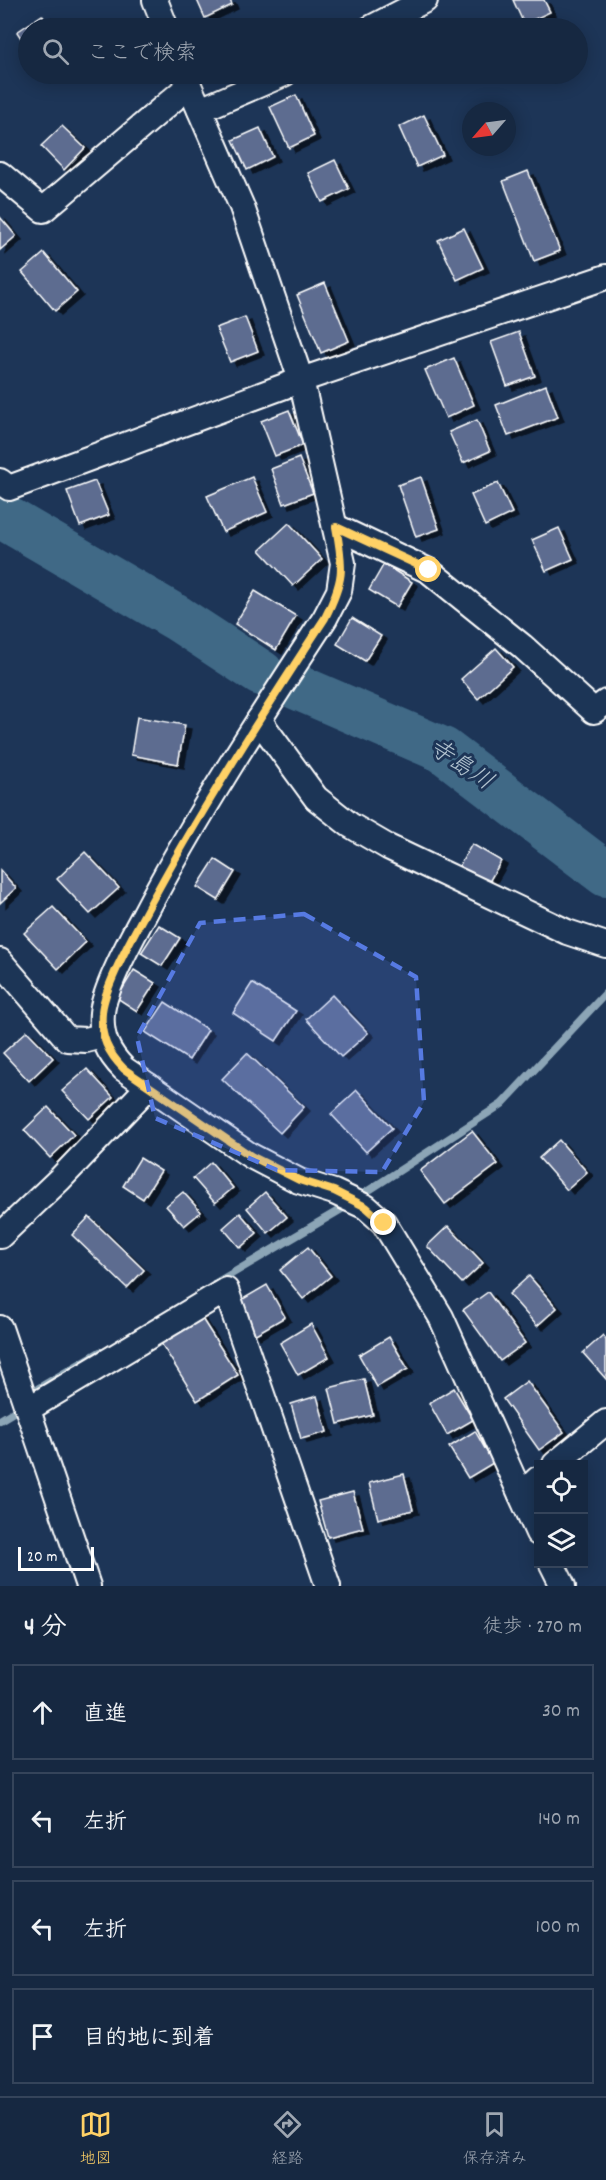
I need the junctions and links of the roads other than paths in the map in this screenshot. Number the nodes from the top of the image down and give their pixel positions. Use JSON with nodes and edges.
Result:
{"nodes":[{"id":1,"x":155,"y":0,"type":"edge"},
{"id":2,"x":425,"y":0,"type":"edge"},
{"id":3,"x":162,"y":18,"type":"edge"},
{"id":4,"x":390,"y":18,"type":"edge"},
{"id":5,"x":182,"y":84,"type":"edge"},
{"id":6,"x":188,"y":84,"type":"edge"},
{"id":7,"x":261,"y":84,"type":"edge"},
{"id":8,"x":201,"y":110,"type":"junction"},
{"id":9,"x":0,"y":174,"type":"edge"},
{"id":10,"x":606,"y":277,"type":"edge"},
{"id":11,"x":301,"y":380,"type":"junction"},
{"id":12,"x":0,"y":482,"type":"edge"},
{"id":13,"x":336,"y":527,"type":"junction"},
{"id":14,"x":606,"y":702,"type":"edge"},
{"id":15,"x":259,"y":720,"type":"junction"},
{"id":16,"x":606,"y":945,"type":"edge"},
{"id":17,"x":0,"y":961,"type":"edge"},
{"id":18,"x":102,"y":1036,"type":"junction"},
{"id":19,"x":149,"y":1086,"type":"junction"},
{"id":20,"x":0,"y":1236,"type":"edge"},
{"id":21,"x":0,"y":1328,"type":"edge"},
{"id":22,"x":28,"y":1409,"type":"junction"},
{"id":23,"x":606,"y":1422,"type":"edge"},
{"id":24,"x":560,"y":1460,"type":"edge"},
{"id":25,"x":530,"y":1487,"type":"edge"},
{"id":26,"x":535,"y":1514,"type":"edge"},
{"id":27,"x":554,"y":1568,"type":"edge"},
{"id":28,"x":88,"y":1586,"type":"edge"},
{"id":29,"x":328,"y":1586,"type":"edge"},
{"id":30,"x":563,"y":1586,"type":"edge"}],
"edges":[{"from":1,"to":3,"type":"street"},
{"from":2,"to":4,"type":"street"},
{"from":5,"to":9,"type":"street"},
{"from":6,"to":8,"type":"street"},
{"from":7,"to":8,"type":"street"},
{"from":8,"to":11,"type":"street"},
{"from":10,"to":11,"type":"street"},
{"from":11,"to":12,"type":"street"},
{"from":11,"to":13,"type":"street"},
{"from":13,"to":14,"type":"street"},
{"from":13,"to":15,"type":"street"},
{"from":15,"to":16,"type":"street"},
{"from":15,"to":18,"type":"street"},
{"from":17,"to":18,"type":"street"},
{"from":18,"to":19,"type":"street"},
{"from":19,"to":20,"type":"street"},
{"from":19,"to":25,"type":"street"},
{"from":21,"to":22,"type":"street"},
{"from":22,"to":28,"type":"street"},
{"from":22,"to":29,"type":"street"},
{"from":23,"to":24,"type":"street"},
{"from":25,"to":26,"type":"street"},
{"from":27,"to":30,"type":"street"}]}
